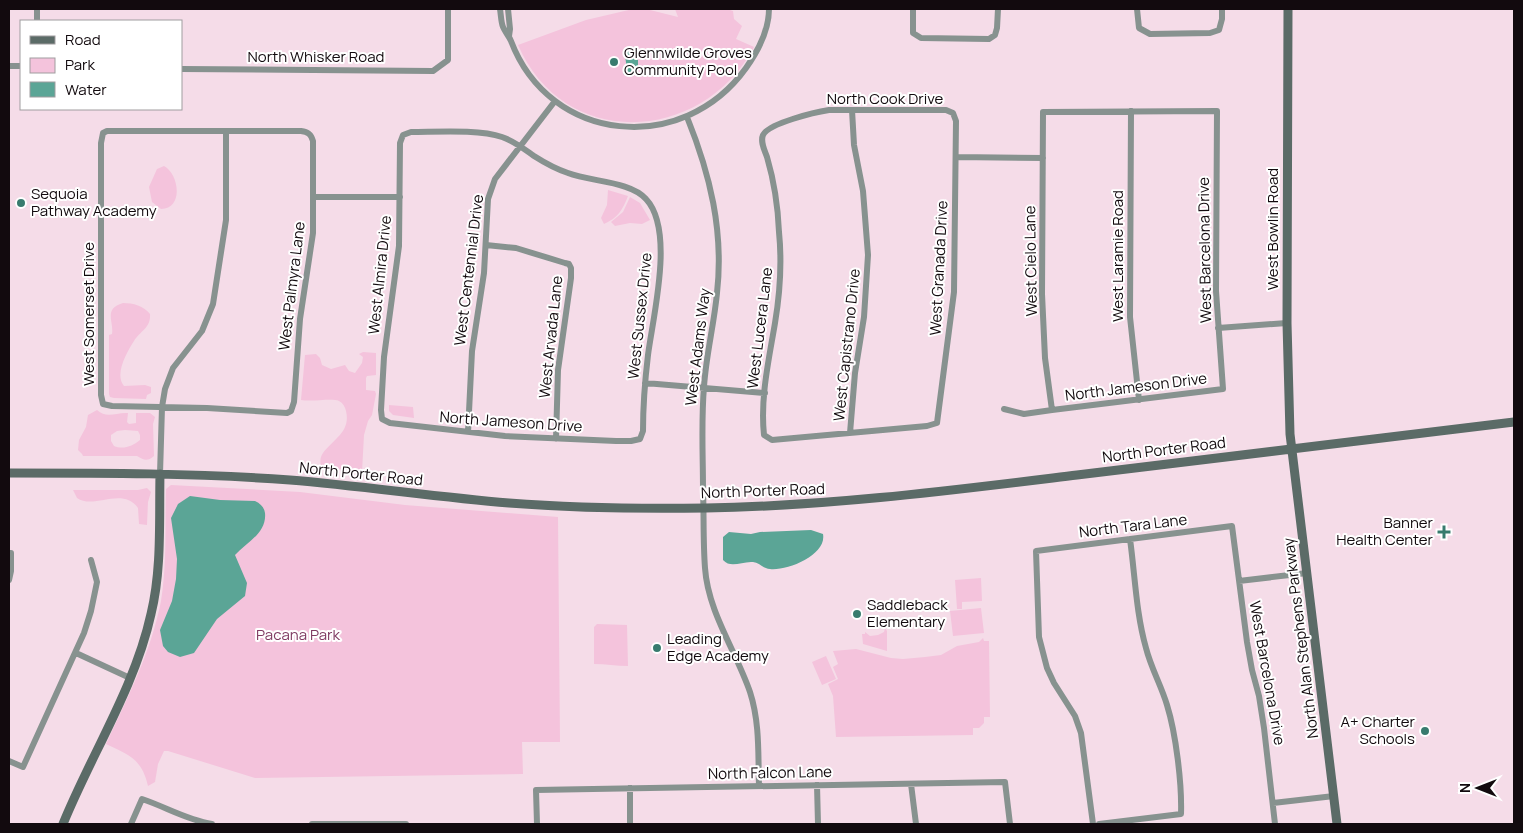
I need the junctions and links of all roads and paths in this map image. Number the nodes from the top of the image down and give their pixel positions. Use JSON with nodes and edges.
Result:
{"nodes":[{"id":1,"x":448,"y":9,"type":"edge"},
{"id":2,"x":500,"y":9,"type":"edge"},
{"id":3,"x":508,"y":9,"type":"edge"},
{"id":4,"x":769,"y":9,"type":"edge"},
{"id":5,"x":913,"y":9,"type":"edge"},
{"id":6,"x":998,"y":9,"type":"edge"},
{"id":7,"x":1137,"y":9,"type":"edge"},
{"id":8,"x":1222,"y":9,"type":"edge"},
{"id":9,"x":1288,"y":9,"type":"edge"},
{"id":10,"x":509,"y":36,"type":"junction"},
{"id":11,"x":182,"y":69,"type":"edge"},
{"id":12,"x":555,"y":100,"type":"junction"},
{"id":13,"x":852,"y":110,"type":"junction"},
{"id":14,"x":1130,"y":111,"type":"junction"},
{"id":15,"x":953,"y":113,"type":"joint"},
{"id":16,"x":687,"y":116,"type":"junction"},
{"id":17,"x":226,"y":131,"type":"junction"},
{"id":18,"x":762,"y":136,"type":"joint"},
{"id":19,"x":520,"y":147,"type":"junction"},
{"id":20,"x":956,"y":157,"type":"junction"},
{"id":21,"x":1043,"y":158,"type":"junction"},
{"id":22,"x":313,"y":197,"type":"junction"},
{"id":23,"x":400,"y":197,"type":"junction"},
{"id":24,"x":486,"y":245,"type":"junction"},
{"id":25,"x":1287,"y":323,"type":"junction"},
{"id":26,"x":1218,"y":328,"type":"junction"},
{"id":27,"x":645,"y":384,"type":"junction"},
{"id":28,"x":703,"y":388,"type":"junction"},
{"id":29,"x":1223,"y":389,"type":"joint"},
{"id":30,"x":764,"y":392,"type":"junction"},
{"id":31,"x":1139,"y":400,"type":"junction"},
{"id":32,"x":162,"y":407,"type":"junction"},
{"id":33,"x":1004,"y":409,"type":"dead end"},
{"id":34,"x":1052,"y":410,"type":"junction"},
{"id":35,"x":382,"y":419,"type":"joint"},
{"id":36,"x":1514,"y":422,"type":"edge"},
{"id":37,"x":468,"y":432,"type":"junction"},
{"id":38,"x":850,"y":433,"type":"junction"},
{"id":39,"x":556,"y":438,"type":"junction"},
{"id":40,"x":640,"y":439,"type":"joint"},
{"id":41,"x":1292,"y":449,"type":"junction"},
{"id":42,"x":9,"y":473,"type":"edge"},
{"id":43,"x":160,"y":474,"type":"junction"},
{"id":44,"x":704,"y":508,"type":"junction"},
{"id":45,"x":1232,"y":526,"type":"joint"},
{"id":46,"x":1130,"y":539,"type":"junction"},
{"id":47,"x":10,"y":553,"type":"edge"},
{"id":48,"x":91,"y":560,"type":"dead end"},
{"id":49,"x":1307,"y":573,"type":"junction"},
{"id":50,"x":9,"y":580,"type":"edge"},
{"id":51,"x":1239,"y":581,"type":"junction"},
{"id":52,"x":76,"y":653,"type":"junction"},
{"id":53,"x":130,"y":678,"type":"junction"},
{"id":54,"x":9,"y":761,"type":"edge"},
{"id":55,"x":911,"y":784,"type":"junction"},
{"id":56,"x":817,"y":785,"type":"junction"},
{"id":57,"x":759,"y":786,"type":"junction"},
{"id":58,"x":630,"y":788,"type":"junction"},
{"id":59,"x":1334,"y":796,"type":"junction"},
{"id":60,"x":1273,"y":803,"type":"junction"},
{"id":61,"x":63,"y":824,"type":"edge"},
{"id":62,"x":131,"y":824,"type":"edge"},
{"id":63,"x":212,"y":824,"type":"edge"},
{"id":64,"x":312,"y":824,"type":"edge"},
{"id":65,"x":406,"y":824,"type":"edge"},
{"id":66,"x":537,"y":824,"type":"edge"},
{"id":67,"x":630,"y":824,"type":"edge"},
{"id":68,"x":818,"y":824,"type":"edge"},
{"id":69,"x":916,"y":824,"type":"edge"},
{"id":70,"x":1010,"y":824,"type":"edge"},
{"id":71,"x":1093,"y":824,"type":"edge"},
{"id":72,"x":1099,"y":824,"type":"edge"},
{"id":73,"x":1275,"y":824,"type":"edge"},
{"id":74,"x":1337,"y":824,"type":"edge"}],
"edges":[{"from":1,"to":11,"type":"street","name":"North Whisker Road"},
{"from":2,"to":10,"type":"street"},
{"from":3,"to":10,"type":"street"},
{"from":4,"to":16,"type":"street"},
{"from":5,"to":6,"type":"street"},
{"from":7,"to":8,"type":"street"},
{"from":9,"to":25,"type":"street","name":"West Bowlin Road"},
{"from":10,"to":12,"type":"street"},
{"from":12,"to":16,"type":"street"},
{"from":12,"to":19,"type":"street","name":"West Centennial Drive"},
{"from":13,"to":15,"type":"street","name":"North Cook Drive"},
{"from":13,"to":18,"type":"street","name":"North Cook Drive"},
{"from":13,"to":38,"type":"street","name":"West Capistrano Drive"},
{"from":14,"to":21,"type":"street","name":"West Cielo Lane"},
{"from":14,"to":26,"type":"street","name":"West Barcelona Drive"},
{"from":14,"to":31,"type":"street","name":"West Laramie Road"},
{"from":15,"to":20,"type":"street","name":"West Granada Drive"},
{"from":16,"to":28,"type":"street","name":"West Adams Way"},
{"from":17,"to":22,"type":"street","name":"West Palmyra Lane"},
{"from":17,"to":32,"type":"street"},
{"from":17,"to":32,"type":"street","name":"West Somerset Drive"},
{"from":18,"to":30,"type":"street","name":"West Lucera Lane"},
{"from":19,"to":23,"type":"street","name":"West Almira Drive"},
{"from":19,"to":24,"type":"street","name":"West Centennial Drive"},
{"from":19,"to":27,"type":"street","name":"West Sussex Drive"},
{"from":20,"to":21,"type":"street"},
{"from":20,"to":38,"type":"street","name":"West Granada Drive"},
{"from":21,"to":34,"type":"street","name":"West Cielo Lane"},
{"from":22,"to":23,"type":"street"},
{"from":22,"to":32,"type":"street","name":"West Palmyra Lane"},
{"from":23,"to":35,"type":"street","name":"West Almira Drive"},
{"from":24,"to":37,"type":"street","name":"West Centennial Drive"},
{"from":24,"to":39,"type":"street","name":"West Arvada Lane"},
{"from":25,"to":26,"type":"street"},
{"from":25,"to":41,"type":"street","name":"West Bowlin Road"},
{"from":26,"to":29,"type":"street","name":"West Barcelona Drive"},
{"from":27,"to":28,"type":"street"},
{"from":27,"to":40,"type":"street","name":"West Sussex Drive"},
{"from":28,"to":30,"type":"street"},
{"from":28,"to":44,"type":"street","name":"West Adams Way"},
{"from":29,"to":31,"type":"street","name":"North Jameson Drive"},
{"from":30,"to":38,"type":"street","name":"West Lucera Lane"},
{"from":31,"to":34,"type":"street","name":"North Jameson Drive"},
{"from":32,"to":43,"type":"street"},
{"from":33,"to":34,"type":"street","name":"North Jameson Drive"},
{"from":35,"to":37,"type":"street","name":"North Jameson Drive"},
{"from":36,"to":41,"type":"street","name":"North Porter Road"},
{"from":37,"to":39,"type":"street","name":"North Jameson Drive"},
{"from":39,"to":40,"type":"street","name":"North Jameson Drive"},
{"from":41,"to":44,"type":"street","name":"North Porter Road"},
{"from":41,"to":49,"type":"street","name":"North Alan Stephens Parkway"},
{"from":42,"to":43,"type":"street","name":"North Porter Road"},
{"from":43,"to":44,"type":"street","name":"North Porter Road"},
{"from":43,"to":53,"type":"street"},
{"from":44,"to":57,"type":"street","name":"West Adams Way"},
{"from":45,"to":46,"type":"street","name":"North Tara Lane"},
{"from":45,"to":51,"type":"street","name":"West Barcelona Drive"},
{"from":46,"to":71,"type":"street","name":"North Tara Lane"},
{"from":46,"to":72,"type":"street"},
{"from":47,"to":50,"type":"street"},
{"from":48,"to":52,"type":"street"},
{"from":49,"to":51,"type":"street"},
{"from":49,"to":59,"type":"street","name":"North Alan Stephens Parkway"},
{"from":51,"to":60,"type":"street","name":"West Barcelona Drive"},
{"from":52,"to":53,"type":"street"},
{"from":52,"to":54,"type":"street"},
{"from":53,"to":61,"type":"street"},
{"from":55,"to":56,"type":"street","name":"North Falcon Lane"},
{"from":55,"to":69,"type":"street"},
{"from":55,"to":70,"type":"street","name":"North Falcon Lane"},
{"from":56,"to":57,"type":"street","name":"North Falcon Lane"},
{"from":56,"to":68,"type":"street"},
{"from":57,"to":58,"type":"street","name":"North Falcon Lane"},
{"from":58,"to":66,"type":"street","name":"North Falcon Lane"},
{"from":58,"to":67,"type":"street"},
{"from":59,"to":60,"type":"street"},
{"from":59,"to":74,"type":"street","name":"North Alan Stephens Parkway"},
{"from":60,"to":73,"type":"street","name":"West Barcelona Drive"},
{"from":62,"to":63,"type":"street"},
{"from":64,"to":65,"type":"street"}]}
